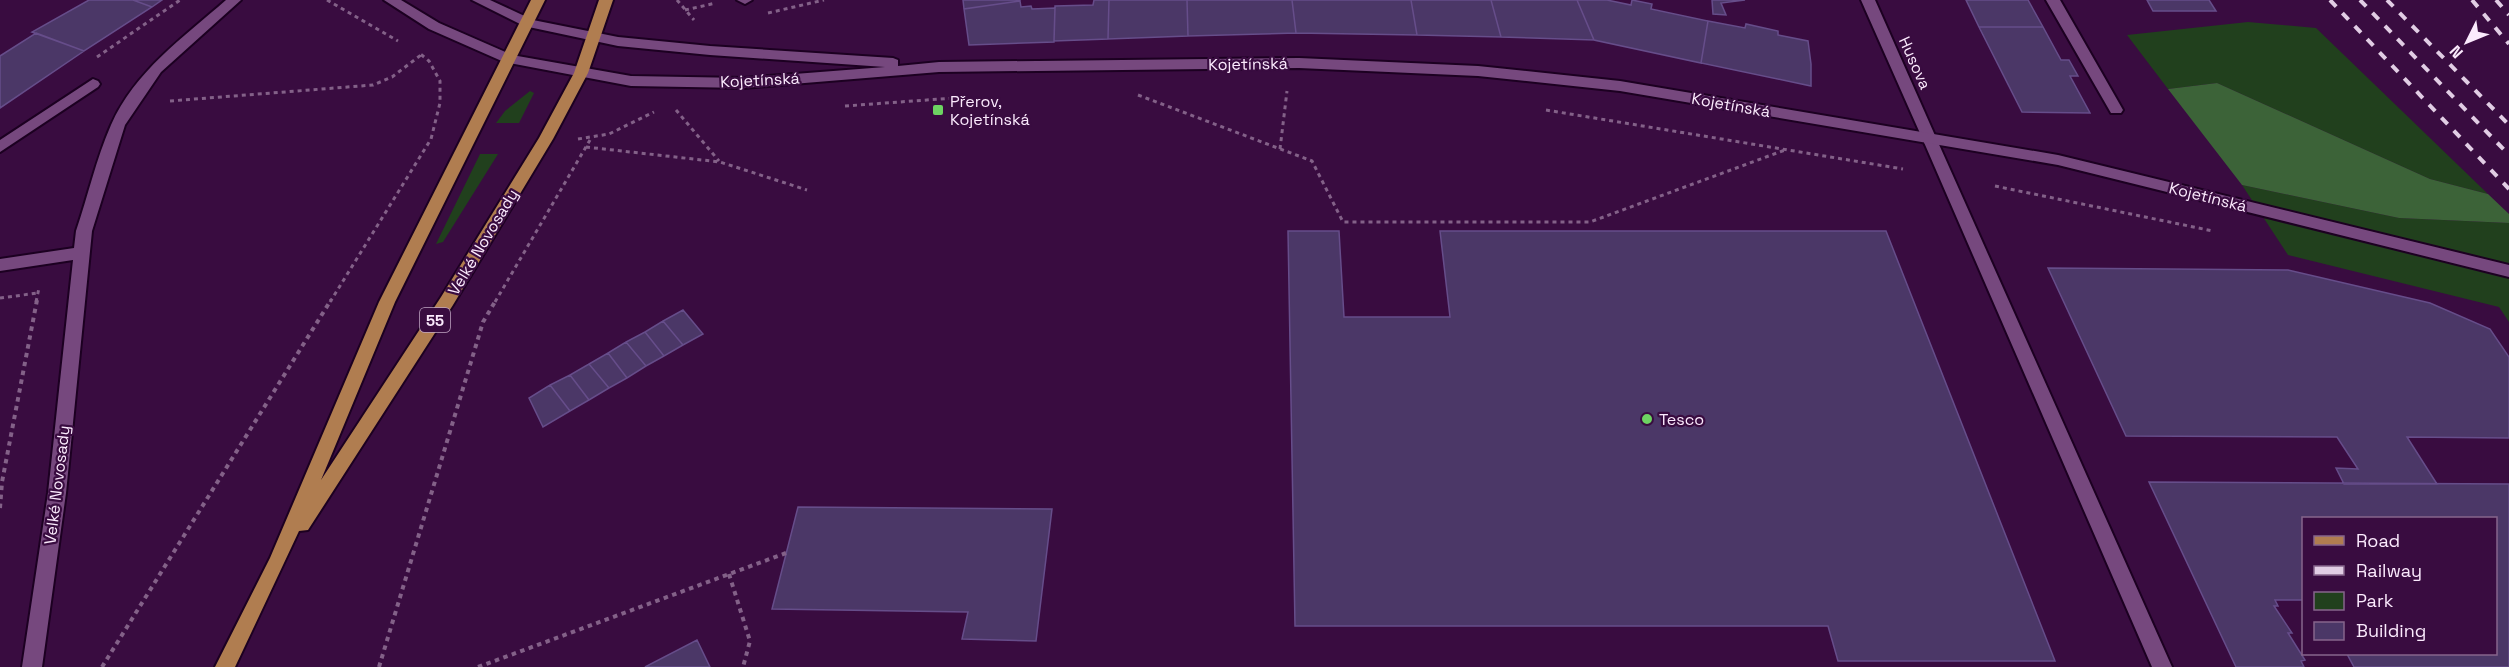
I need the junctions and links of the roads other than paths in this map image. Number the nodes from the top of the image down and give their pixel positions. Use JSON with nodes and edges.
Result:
{"nodes":[{"id":1,"x":234,"y":0,"type":"edge"},
{"id":2,"x":391,"y":0,"type":"edge"},
{"id":3,"x":479,"y":0,"type":"edge"},
{"id":4,"x":538,"y":0,"type":"edge"},
{"id":5,"x":606,"y":0,"type":"edge"},
{"id":6,"x":1868,"y":0,"type":"edge"},
{"id":7,"x":2053,"y":0,"type":"edge"},
{"id":8,"x":527,"y":22,"type":"junction"},
{"id":9,"x":594,"y":37,"type":"junction"},
{"id":10,"x":509,"y":59,"type":"junction"},
{"id":11,"x":939,"y":67,"type":"junction"},
{"id":12,"x":581,"y":73,"type":"junction"},
{"id":13,"x":93,"y":84,"type":"dead end"},
{"id":14,"x":2116,"y":110,"type":"dead end"},
{"id":15,"x":1930,"y":140,"type":"junction"},
{"id":16,"x":0,"y":147,"type":"edge"},
{"id":17,"x":82,"y":253,"type":"junction"},
{"id":18,"x":0,"y":265,"type":"edge"},
{"id":19,"x":2509,"y":271,"type":"edge"},
{"id":20,"x":278,"y":560,"type":"junction"},
{"id":21,"x":32,"y":667,"type":"edge"},
{"id":22,"x":225,"y":667,"type":"edge"},
{"id":23,"x":2162,"y":667,"type":"edge"}],
"edges":[{"from":1,"to":17,"type":"main road","name":"Velké Novosady"},
{"from":2,"to":10,"type":"main road","name":"Kojetínská"},
{"from":3,"to":8,"type":"main road","name":"Kojetínská"},
{"from":4,"to":8,"type":"main road","number":"55"},
{"from":5,"to":9,"type":"main road","number":"55"},
{"from":6,"to":15,"type":"main road","name":"Husova"},
{"from":7,"to":14,"type":"main road"},
{"from":8,"to":9,"type":"main road","name":"Kojetínská"},
{"from":8,"to":10,"type":"main road","name":"Velké Novosady","number":"55"},
{"from":9,"to":11,"type":"main road","name":"Kojetínská"},
{"from":9,"to":12,"type":"main road","name":"Velké Novosady","number":"55"},
{"from":10,"to":12,"type":"main road","name":"Kojetínská"},
{"from":10,"to":20,"type":"main road","name":"Velké Novosady","number":"55"},
{"from":11,"to":12,"type":"main road","name":"Kojetínská"},
{"from":11,"to":15,"type":"main road","name":"Kojetínská"},
{"from":12,"to":20,"type":"main road","name":"Velké Novosady","number":"55"},
{"from":13,"to":16,"type":"main road"},
{"from":15,"to":19,"type":"main road","name":"Kojetínská"},
{"from":15,"to":23,"type":"main road","name":"Husova"},
{"from":17,"to":18,"type":"main road"},
{"from":17,"to":21,"type":"main road","name":"Velké Novosady"},
{"from":20,"to":22,"type":"main road","name":"Velké Novosady","number":"55"}]}
